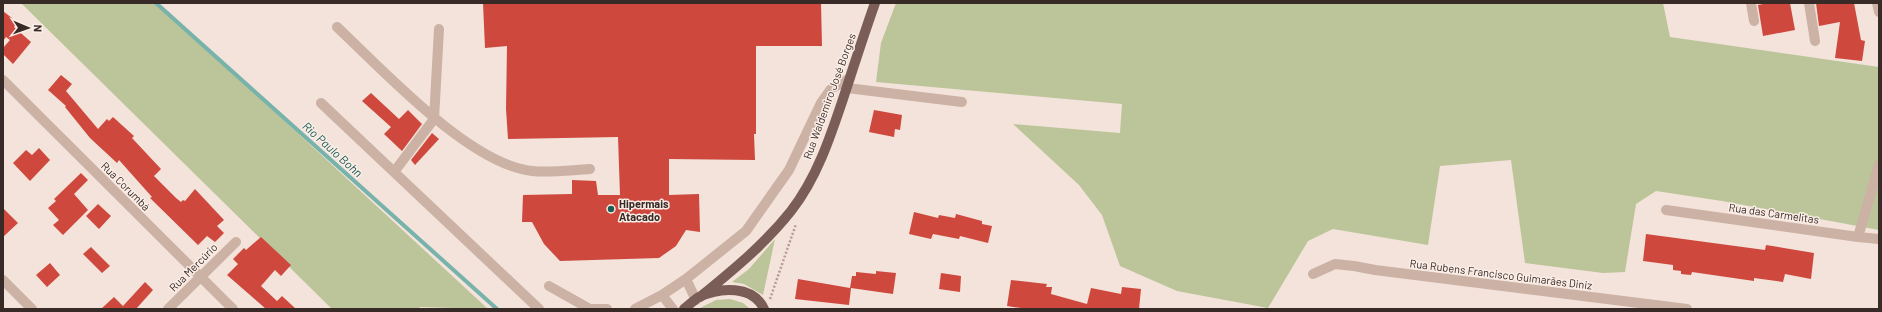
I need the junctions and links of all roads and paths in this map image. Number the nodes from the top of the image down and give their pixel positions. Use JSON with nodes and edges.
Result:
{"nodes":[{"id":1,"x":875,"y":3,"type":"edge"},
{"id":2,"x":1751,"y":3,"type":"edge"},
{"id":3,"x":1809,"y":3,"type":"edge"},
{"id":4,"x":1878,"y":3,"type":"edge"},
{"id":5,"x":1879,"y":12,"type":"edge"},
{"id":6,"x":1754,"y":21,"type":"dead end"},
{"id":7,"x":337,"y":27,"type":"dead end"},
{"id":8,"x":440,"y":29,"type":"dead end"},
{"id":9,"x":1815,"y":42,"type":"dead end"},
{"id":10,"x":3,"y":80,"type":"edge"},
{"id":11,"x":848,"y":83,"type":"junction"},
{"id":12,"x":962,"y":102,"type":"dead end"},
{"id":13,"x":321,"y":103,"type":"dead end"},
{"id":14,"x":434,"y":119,"type":"junction"},
{"id":15,"x":1879,"y":164,"type":"edge"},
{"id":16,"x":590,"y":169,"type":"dead end"},
{"id":17,"x":394,"y":172,"type":"junction"},
{"id":18,"x":1666,"y":210,"type":"dead end"},
{"id":19,"x":797,"y":222,"type":"dead end"},
{"id":20,"x":1858,"y":237,"type":"junction"},
{"id":21,"x":1879,"y":239,"type":"edge"},
{"id":22,"x":236,"y":242,"type":"dead end"},
{"id":23,"x":1313,"y":274,"type":"dead end"},
{"id":24,"x":200,"y":277,"type":"junction"},
{"id":25,"x":686,"y":279,"type":"junction"},
{"id":26,"x":3,"y":280,"type":"edge"},
{"id":27,"x":549,"y":286,"type":"dead end"},
{"id":28,"x":662,"y":295,"type":"junction"},
{"id":29,"x":698,"y":298,"type":"junction"},
{"id":30,"x":767,"y":306,"type":"edge"},
{"id":31,"x":32,"y":309,"type":"edge"},
{"id":32,"x":168,"y":309,"type":"edge"},
{"id":33,"x":233,"y":309,"type":"edge"},
{"id":34,"x":539,"y":309,"type":"edge"},
{"id":35,"x":607,"y":309,"type":"edge"},
{"id":36,"x":634,"y":309,"type":"edge"},
{"id":37,"x":673,"y":309,"type":"edge"},
{"id":38,"x":684,"y":309,"type":"edge"},
{"id":39,"x":1688,"y":309,"type":"edge"}],
"edges":[{"from":1,"to":11,"type":"main road","name":"Rua Waldemiro José Borges"},
{"from":2,"to":6,"type":"street"},
{"from":3,"to":9,"type":"street"},
{"from":4,"to":5,"type":"street"},
{"from":7,"to":14,"type":"street"},
{"from":8,"to":14,"type":"street"},
{"from":10,"to":24,"type":"street","name":"Rua Corumbá"},
{"from":11,"to":12,"type":"street"},
{"from":11,"to":25,"type":"street"},
{"from":11,"to":29,"type":"main road","name":"Rua Waldemiro José Borges"},
{"from":13,"to":17,"type":"street"},
{"from":14,"to":16,"type":"street"},
{"from":14,"to":17,"type":"street"},
{"from":15,"to":20,"type":"street"},
{"from":17,"to":34,"type":"street"},
{"from":18,"to":20,"type":"street","name":"Rua das Carmelitas"},
{"from":19,"to":30,"type":"path"},
{"from":20,"to":21,"type":"street","name":"Rua das Carmelitas"},
{"from":22,"to":24,"type":"street","name":"Rua Mercúrio"},
{"from":23,"to":39,"type":"street","name":"Rua Rubens Francisco Guimarães Diniz"},
{"from":24,"to":32,"type":"street","name":"Rua Mercúrio"},
{"from":24,"to":33,"type":"street","name":"Rua Corumbá"},
{"from":25,"to":28,"type":"street"},
{"from":25,"to":29,"type":"street"},
{"from":26,"to":31,"type":"street"},
{"from":27,"to":35,"type":"street"},
{"from":28,"to":36,"type":"street"},
{"from":28,"to":37,"type":"street"},
{"from":29,"to":30,"type":"main road"},
{"from":29,"to":38,"type":"main road","name":"Rua Waldemiro José Borges"}]}
